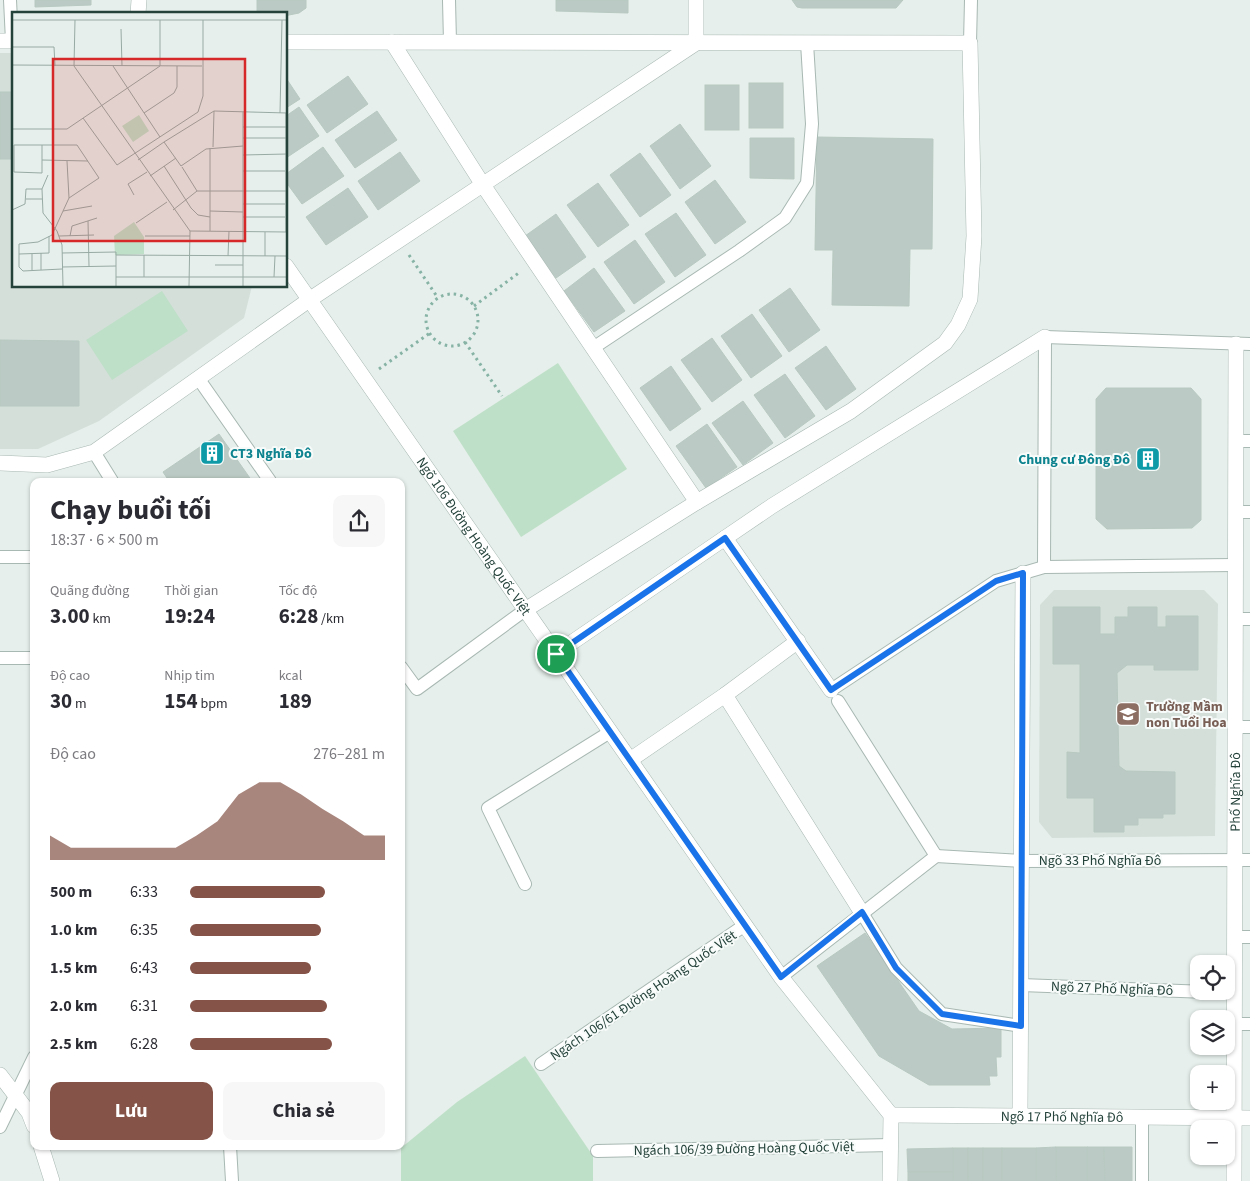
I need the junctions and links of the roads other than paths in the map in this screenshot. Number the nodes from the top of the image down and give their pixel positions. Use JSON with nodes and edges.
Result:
{"nodes":[{"id":1,"x":10,"y":0,"type":"edge"},
{"id":2,"x":450,"y":0,"type":"edge"},
{"id":3,"x":696,"y":0,"type":"edge"},
{"id":4,"x":971,"y":0,"type":"edge"},
{"id":5,"x":9,"y":41,"type":"edge"},
{"id":6,"x":288,"y":42,"type":"edge"},
{"id":7,"x":392,"y":42,"type":"junction"},
{"id":8,"x":450,"y":42,"type":"junction"},
{"id":9,"x":696,"y":43,"type":"junction"},
{"id":10,"x":807,"y":43,"type":"junction"},
{"id":11,"x":970,"y":43,"type":"junction"},
{"id":12,"x":483,"y":185,"type":"junction"},
{"id":13,"x":288,"y":269,"type":"edge"},
{"id":14,"x":309,"y":300,"type":"junction"},
{"id":15,"x":1045,"y":337,"type":"junction"},
{"id":16,"x":1243,"y":344,"type":"edge"},
{"id":17,"x":593,"y":348,"type":"junction"},
{"id":18,"x":198,"y":378,"type":"junction"},
{"id":19,"x":1243,"y":441,"type":"edge"},
{"id":20,"x":94,"y":452,"type":"junction"},
{"id":21,"x":0,"y":463,"type":"edge"},
{"id":22,"x":110,"y":478,"type":"edge"},
{"id":23,"x":268,"y":478,"type":"edge"},
{"id":24,"x":697,"y":502,"type":"junction"},
{"id":25,"x":1243,"y":512,"type":"edge"},
{"id":26,"x":725,"y":538,"type":"junction"},
{"id":27,"x":0,"y":557,"type":"edge"},
{"id":28,"x":30,"y":557,"type":"edge"},
{"id":29,"x":1235,"y":565,"type":"junction"},
{"id":30,"x":1044,"y":567,"type":"junction"},
{"id":31,"x":1023,"y":573,"type":"junction"},
{"id":32,"x":525,"y":610,"type":"junction"},
{"id":33,"x":1242,"y":619,"type":"edge"},
{"id":34,"x":798,"y":641,"type":"junction"},
{"id":35,"x":556,"y":654,"type":"junction"},
{"id":36,"x":0,"y":658,"type":"edge"},
{"id":37,"x":30,"y":658,"type":"edge"},
{"id":38,"x":405,"y":672,"type":"edge"},
{"id":39,"x":726,"y":695,"type":"junction"},
{"id":40,"x":835,"y":696,"type":"junction"},
{"id":41,"x":1242,"y":727,"type":"edge"},
{"id":42,"x":610,"y":732,"type":"junction"},
{"id":43,"x":630,"y":760,"type":"junction"},
{"id":44,"x":936,"y":856,"type":"junction"},
{"id":45,"x":1234,"y":860,"type":"junction"},
{"id":46,"x":1250,"y":860,"type":"edge"},
{"id":47,"x":1021,"y":861,"type":"junction"},
{"id":48,"x":525,"y":884,"type":"dead end"},
{"id":49,"x":862,"y":912,"type":"junction"},
{"id":50,"x":745,"y":925,"type":"junction"},
{"id":51,"x":1234,"y":937,"type":"junction"},
{"id":52,"x":1250,"y":937,"type":"edge"},
{"id":53,"x":1234,"y":955,"type":"edge"},
{"id":54,"x":781,"y":977,"type":"junction"},
{"id":55,"x":1021,"y":985,"type":"junction"},
{"id":56,"x":1190,"y":991,"type":"edge"},
{"id":57,"x":1235,"y":1024,"type":"edge"},
{"id":58,"x":1250,"y":1024,"type":"edge"},
{"id":59,"x":1021,"y":1026,"type":"junction"},
{"id":60,"x":1234,"y":1055,"type":"edge"},
{"id":61,"x":541,"y":1064,"type":"dead end"},
{"id":62,"x":30,"y":1065,"type":"edge"},
{"id":63,"x":0,"y":1075,"type":"edge"},
{"id":64,"x":16,"y":1095,"type":"junction"},
{"id":65,"x":891,"y":1115,"type":"junction"},
{"id":66,"x":1020,"y":1115,"type":"junction"},
{"id":67,"x":30,"y":1116,"type":"edge"},
{"id":68,"x":1142,"y":1116,"type":"junction"},
{"id":69,"x":1234,"y":1117,"type":"junction"},
{"id":70,"x":1250,"y":1118,"type":"edge"},
{"id":71,"x":0,"y":1127,"type":"edge"},
{"id":72,"x":891,"y":1145,"type":"junction"},
{"id":73,"x":42,"y":1150,"type":"edge"},
{"id":74,"x":230,"y":1150,"type":"edge"},
{"id":75,"x":597,"y":1151,"type":"dead end"},
{"id":76,"x":52,"y":1181,"type":"edge"},
{"id":77,"x":232,"y":1181,"type":"edge"},
{"id":78,"x":890,"y":1181,"type":"edge"},
{"id":79,"x":1142,"y":1181,"type":"edge"},
{"id":80,"x":1234,"y":1181,"type":"edge"}],
"edges":[{"from":1,"to":5,"type":"lane"},
{"from":2,"to":8,"type":"lane"},
{"from":3,"to":9,"type":"street"},
{"from":4,"to":11,"type":"lane"},
{"from":6,"to":7,"type":"street"},
{"from":7,"to":8,"type":"street"},
{"from":7,"to":12,"type":"street"},
{"from":8,"to":9,"type":"street"},
{"from":9,"to":10,"type":"street"},
{"from":9,"to":12,"type":"street"},
{"from":10,"to":11,"type":"street"},
{"from":10,"to":17,"type":"lane"},
{"from":11,"to":24,"type":"street"},
{"from":12,"to":14,"type":"street"},
{"from":12,"to":17,"type":"street"},
{"from":13,"to":14,"type":"street","name":"Ngõ 106 Đường Hoàng Quốc Việt"},
{"from":14,"to":18,"type":"street"},
{"from":14,"to":32,"type":"street","name":"Ngõ 106 Đường Hoàng Quốc Việt"},
{"from":15,"to":16,"type":"lane"},
{"from":15,"to":26,"type":"street"},
{"from":15,"to":30,"type":"lane"},
{"from":16,"to":19,"type":"street","name":"Phố Nghĩa Đô"},
{"from":17,"to":24,"type":"street"},
{"from":18,"to":20,"type":"street"},
{"from":18,"to":23,"type":"lane"},
{"from":19,"to":25,"type":"street","name":"Phố Nghĩa Đô"},
{"from":20,"to":21,"type":"street"},
{"from":20,"to":22,"type":"lane"},
{"from":24,"to":32,"type":"street"},
{"from":25,"to":29,"type":"street","name":"Phố Nghĩa Đô"},
{"from":26,"to":34,"type":"street"},
{"from":26,"to":35,"type":"street"},
{"from":27,"to":28,"type":"lane"},
{"from":29,"to":30,"type":"lane"},
{"from":29,"to":33,"type":"street","name":"Phố Nghĩa Đô"},
{"from":30,"to":31,"type":"lane"},
{"from":31,"to":40,"type":"lane"},
{"from":31,"to":47,"type":"street"},
{"from":32,"to":35,"type":"street","name":"Ngõ 106 Đường Hoàng Quốc Việt"},
{"from":32,"to":38,"type":"lane"},
{"from":33,"to":41,"type":"street","name":"Phố Nghĩa Đô"},
{"from":34,"to":39,"type":"street"},
{"from":34,"to":40,"type":"street"},
{"from":35,"to":42,"type":"street","name":"Ngõ 106 Đường Hoàng Quốc Việt"},
{"from":36,"to":37,"type":"lane"},
{"from":39,"to":43,"type":"street"},
{"from":39,"to":49,"type":"street"},
{"from":40,"to":44,"type":"lane"},
{"from":41,"to":45,"type":"street","name":"Phố Nghĩa Đô"},
{"from":42,"to":43,"type":"street","name":"Ngõ 106 Đường Hoàng Quốc Việt"},
{"from":42,"to":48,"type":"lane"},
{"from":43,"to":50,"type":"street","name":"Ngõ 106 Đường Hoàng Quốc Việt"},
{"from":44,"to":47,"type":"lane","name":"Ngõ 33 Phố Nghĩa Đô"},
{"from":44,"to":49,"type":"lane"},
{"from":45,"to":46,"type":"lane","name":"Ngõ 33 Phố Nghĩa Đô"},
{"from":45,"to":47,"type":"lane","name":"Ngõ 33 Phố Nghĩa Đô"},
{"from":45,"to":51,"type":"street","name":"Phố Nghĩa Đô"},
{"from":47,"to":55,"type":"street"},
{"from":49,"to":54,"type":"lane"},
{"from":49,"to":59,"type":"lane"},
{"from":50,"to":54,"type":"street","name":"Ngõ 106 Đường Hoàng Quốc Việt"},
{"from":50,"to":61,"type":"lane","name":"Ngách 106/61 Đường Hoàng Quốc Việt"},
{"from":51,"to":52,"type":"lane"},
{"from":51,"to":53,"type":"street","name":"Phố Nghĩa Đô"},
{"from":54,"to":65,"type":"street","name":"Ngõ 106 Đường Hoàng Quốc Việt"},
{"from":55,"to":56,"type":"lane","name":"Ngõ 27 Phố Nghĩa Đô"},
{"from":55,"to":59,"type":"street"},
{"from":57,"to":58,"type":"lane"},
{"from":59,"to":66,"type":"street"},
{"from":60,"to":69,"type":"street","name":"Phố Nghĩa Đô"},
{"from":62,"to":64,"type":"lane"},
{"from":63,"to":64,"type":"street"},
{"from":64,"to":67,"type":"street"},
{"from":64,"to":71,"type":"lane"},
{"from":65,"to":66,"type":"street","name":"Ngõ 17 Phố Nghĩa Đô"},
{"from":65,"to":72,"type":"street"},
{"from":66,"to":68,"type":"street","name":"Ngõ 17 Phố Nghĩa Đô"},
{"from":68,"to":69,"type":"street","name":"Ngõ 17 Phố Nghĩa Đô"},
{"from":68,"to":79,"type":"lane"},
{"from":69,"to":70,"type":"street","name":"Ngõ 17 Phố Nghĩa Đô"},
{"from":69,"to":80,"type":"street","name":"Phố Nghĩa Đô"},
{"from":72,"to":75,"type":"lane","name":"Ngách 106/39 Đường Hoàng Quốc Việt"},
{"from":72,"to":78,"type":"street"},
{"from":73,"to":76,"type":"street"},
{"from":74,"to":77,"type":"lane"}]}
